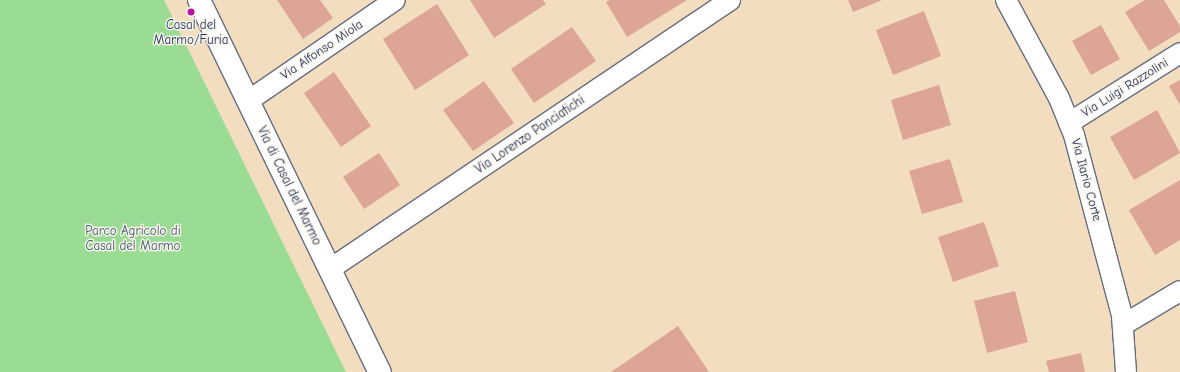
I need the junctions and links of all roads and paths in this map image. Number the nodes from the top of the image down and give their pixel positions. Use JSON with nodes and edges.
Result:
{"nodes":[{"id":1,"x":199,"y":0,"type":"edge"},
{"id":2,"x":396,"y":0,"type":"edge"},
{"id":3,"x":730,"y":0,"type":"edge"},
{"id":4,"x":1006,"y":0,"type":"edge"},
{"id":5,"x":1180,"y":53,"type":"edge"},
{"id":6,"x":248,"y":101,"type":"junction"},
{"id":7,"x":1069,"y":122,"type":"junction"},
{"id":8,"x":330,"y":269,"type":"junction"},
{"id":9,"x":1180,"y":291,"type":"edge"},
{"id":10,"x":1123,"y":325,"type":"junction"},
{"id":11,"x":380,"y":372,"type":"edge"},
{"id":12,"x":1126,"y":372,"type":"edge"}],
"edges":[{"from":1,"to":6,"type":"main road","name":"Via di Casal del Marmo"},
{"from":2,"to":6,"type":"street","name":"Via Alfonso Miola"},
{"from":3,"to":8,"type":"street","name":"Via Lorenzo Panciatichi"},
{"from":4,"to":7,"type":"street","name":"Via Ilario Corte"},
{"from":5,"to":7,"type":"street","name":"Via Luigi Razzolini"},
{"from":6,"to":8,"type":"main road","name":"Via di Casal del Marmo"},
{"from":7,"to":10,"type":"street","name":"Via Ilario Corte"},
{"from":8,"to":11,"type":"main road","name":"Via di Casal del Marmo"},
{"from":9,"to":10,"type":"street"},
{"from":10,"to":12,"type":"street","name":"Via Ilario Corte"}]}
